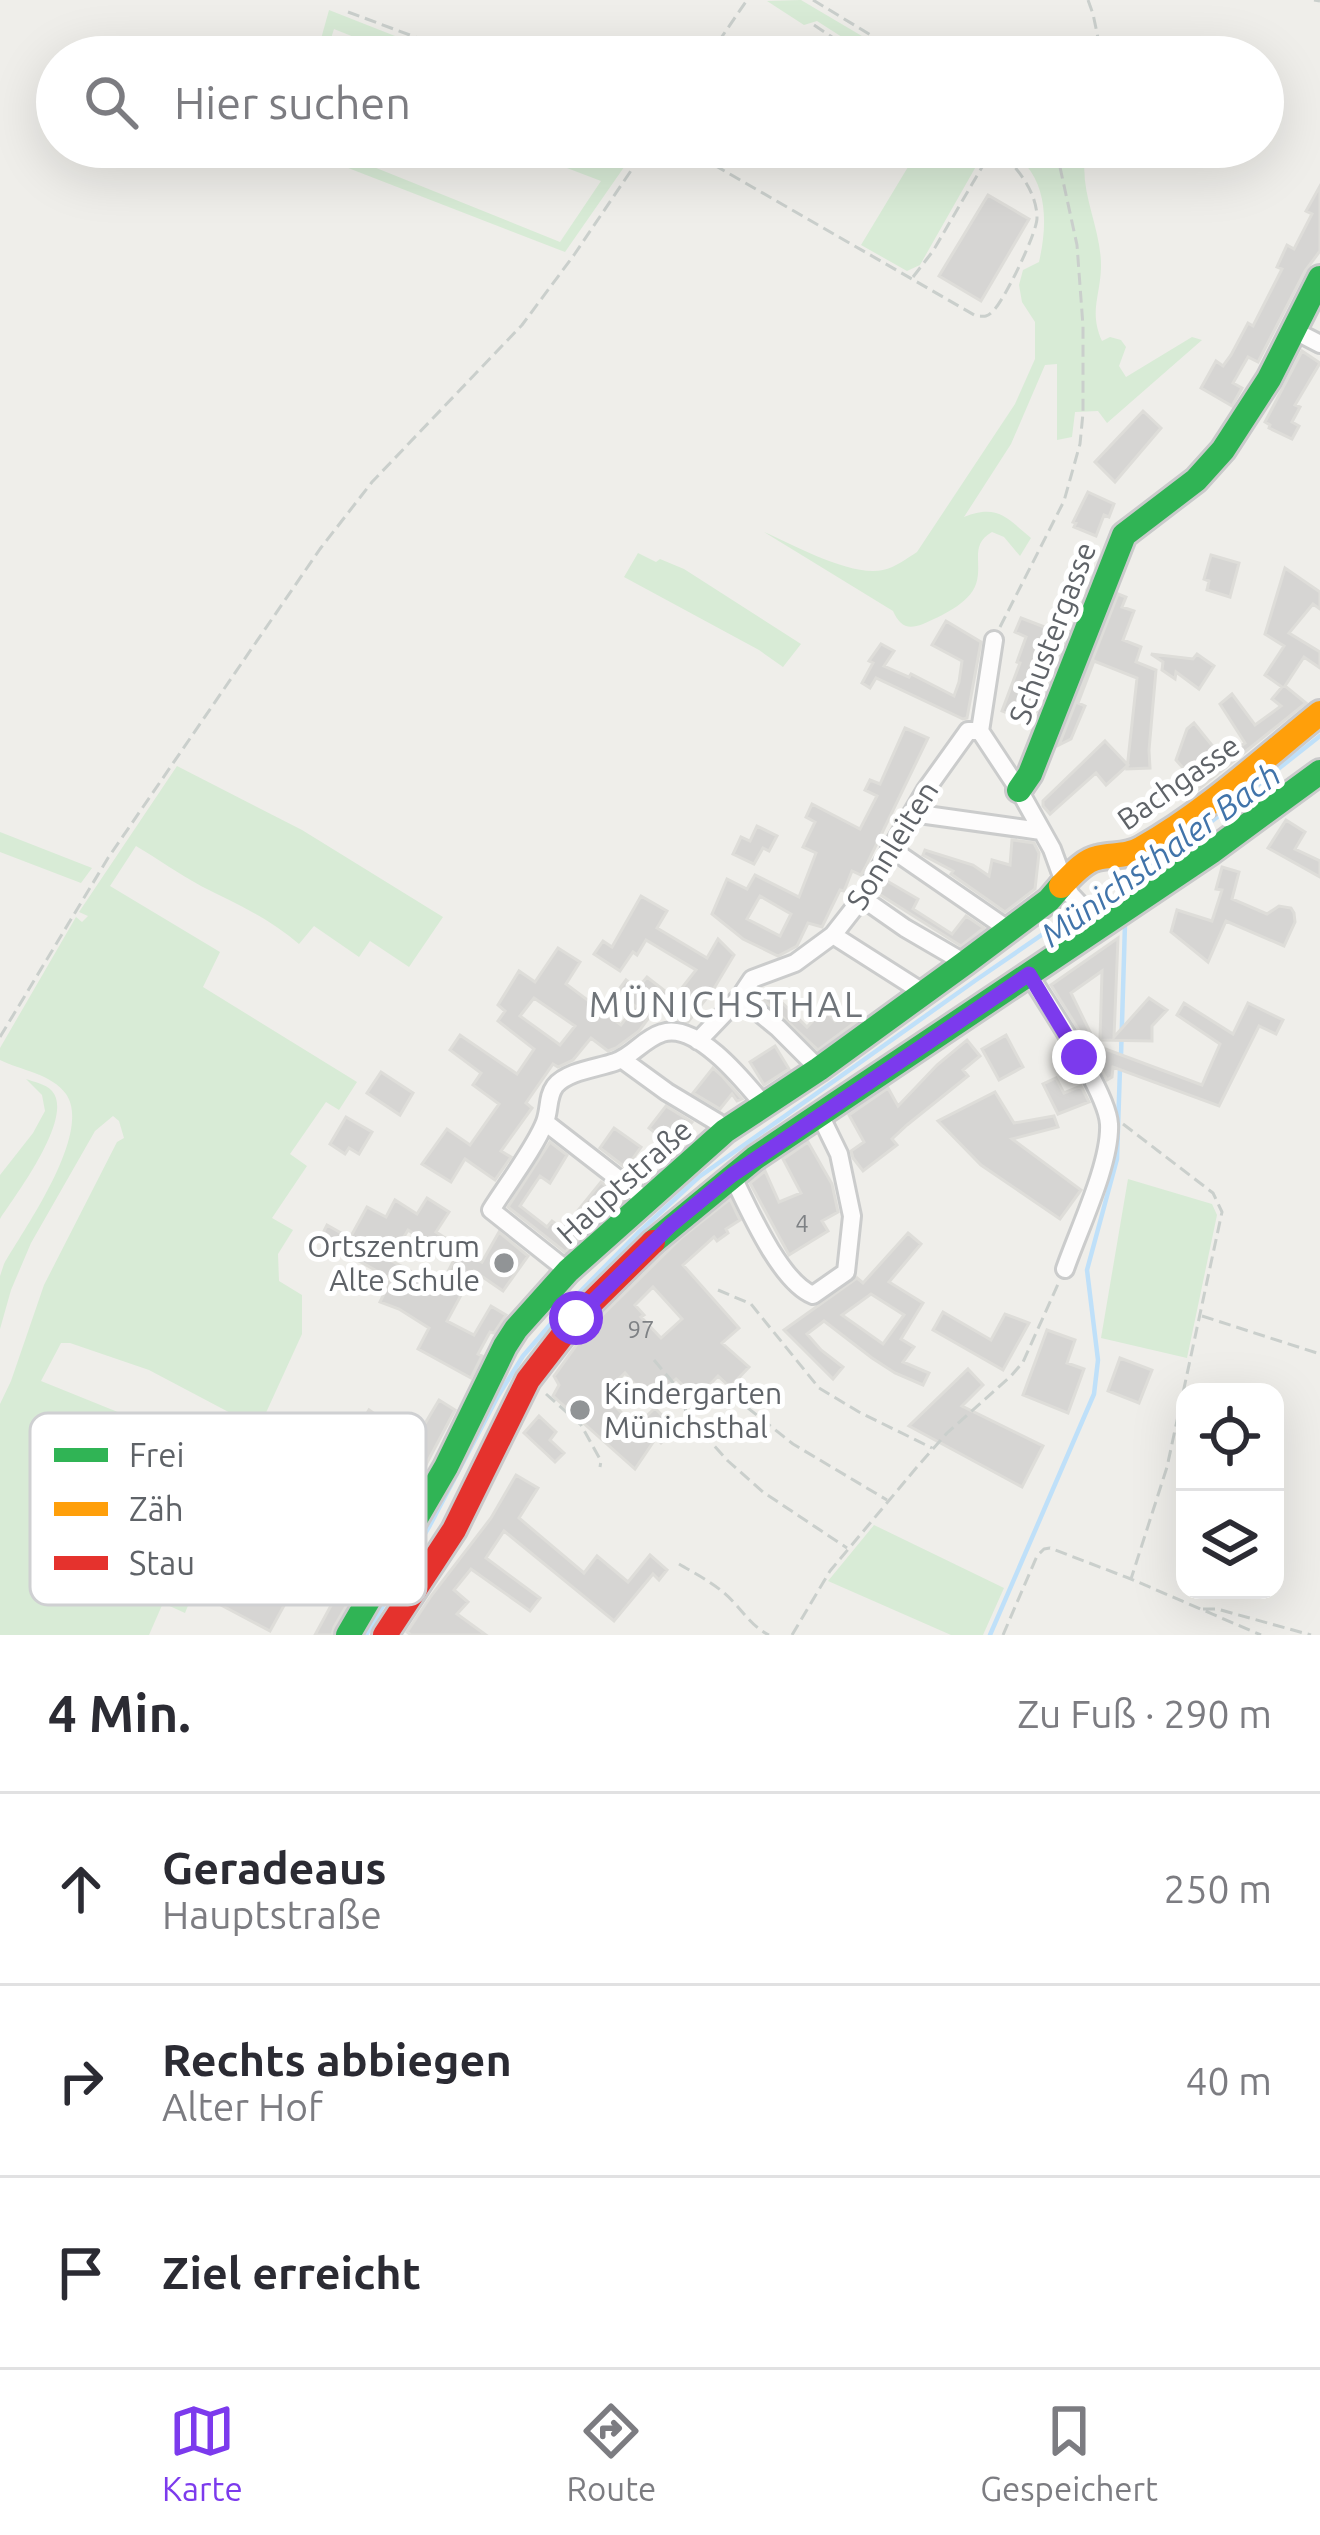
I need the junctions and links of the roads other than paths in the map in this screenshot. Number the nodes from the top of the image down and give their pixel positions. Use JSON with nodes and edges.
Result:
{"nodes":[{"id":1,"x":1320,"y":278,"type":"edge"},
{"id":2,"x":1293,"y":330,"type":"junction"},
{"id":3,"x":1320,"y":344,"type":"edge"},
{"id":4,"x":994,"y":640,"type":"road end"},
{"id":5,"x":1320,"y":713,"type":"edge"},
{"id":6,"x":980,"y":731,"type":"junction"},
{"id":7,"x":1320,"y":772,"type":"edge"},
{"id":8,"x":1019,"y":790,"type":"junction"},
{"id":9,"x":912,"y":813,"type":"junction"},
{"id":10,"x":1041,"y":831,"type":"junction"},
{"id":11,"x":890,"y":848,"type":"junction"},
{"id":12,"x":1067,"y":889,"type":"junction"},
{"id":13,"x":862,"y":898,"type":"junction"},
{"id":14,"x":1110,"y":915,"type":"junction"},
{"id":15,"x":1009,"y":931,"type":"junction"},
{"id":16,"x":832,"y":934,"type":"junction"},
{"id":17,"x":964,"y":963,"type":"junction"},
{"id":18,"x":1029,"y":974,"type":"junction"},
{"id":19,"x":924,"y":993,"type":"junction"},
{"id":20,"x":740,"y":997,"type":"junction"},
{"id":21,"x":698,"y":1041,"type":"junction"},
{"id":22,"x":623,"y":1060,"type":"junction"},
{"id":23,"x":819,"y":1069,"type":"junction"},
{"id":24,"x":764,"y":1105,"type":"junction"},
{"id":25,"x":820,"y":1115,"type":"junction"},
{"id":26,"x":545,"y":1122,"type":"junction"},
{"id":27,"x":725,"y":1131,"type":"junction"},
{"id":28,"x":732,"y":1175,"type":"junction"},
{"id":29,"x":647,"y":1201,"type":"junction"},
{"id":30,"x":1065,"y":1269,"type":"road end"},
{"id":31,"x":568,"y":1271,"type":"junction"},
{"id":32,"x":562,"y":1308,"type":"junction"},
{"id":33,"x":426,"y":1501,"type":"edge"},
{"id":34,"x":426,"y":1573,"type":"edge"},
{"id":35,"x":366,"y":1605,"type":"edge"},
{"id":36,"x":405,"y":1605,"type":"edge"},
{"id":37,"x":348,"y":1635,"type":"edge"},
{"id":38,"x":385,"y":1635,"type":"edge"}],
"edges":[{"from":1,"to":2,"type":"street","name":"Schustergasse"},
{"from":2,"to":3,"type":"street"},
{"from":2,"to":8,"type":"street","name":"Schustergasse"},
{"from":4,"to":6,"type":"street"},
{"from":5,"to":12,"type":"street","name":"Bachgasse"},
{"from":6,"to":8,"type":"street"},
{"from":6,"to":9,"type":"street","name":"Sonnleiten"},
{"from":7,"to":14,"type":"street","name":"Hauptstraße"},
{"from":8,"to":10,"type":"street"},
{"from":9,"to":10,"type":"street"},
{"from":9,"to":11,"type":"street","name":"Sonnleiten"},
{"from":10,"to":12,"type":"street"},
{"from":11,"to":13,"type":"street","name":"Sonnleiten"},
{"from":11,"to":15,"type":"street"},
{"from":12,"to":14,"type":"street"},
{"from":12,"to":15,"type":"street","name":"Hauptstraße"},
{"from":13,"to":16,"type":"street","name":"Sonnleiten"},
{"from":13,"to":17,"type":"street"},
{"from":14,"to":18,"type":"street","name":"Hauptstraße"},
{"from":15,"to":17,"type":"street","name":"Hauptstraße"},
{"from":16,"to":19,"type":"street"},
{"from":16,"to":20,"type":"street","name":"Sonnleiten"},
{"from":17,"to":19,"type":"street","name":"Hauptstraße"},
{"from":18,"to":25,"type":"street","name":"Hauptstraße"},
{"from":18,"to":30,"type":"street"},
{"from":19,"to":23,"type":"street","name":"Hauptstraße"},
{"from":20,"to":21,"type":"street","name":"Sonnleiten"},
{"from":20,"to":23,"type":"street"},
{"from":21,"to":22,"type":"street"},
{"from":21,"to":24,"type":"street"},
{"from":22,"to":26,"type":"street"},
{"from":22,"to":27,"type":"street"},
{"from":23,"to":24,"type":"street","name":"Hauptstraße"},
{"from":24,"to":27,"type":"street","name":"Hauptstraße"},
{"from":25,"to":28,"type":"street","name":"Hauptstraße"},
{"from":25,"to":28,"type":"street"},
{"from":26,"to":29,"type":"street"},
{"from":26,"to":31,"type":"street"},
{"from":27,"to":29,"type":"street","name":"Hauptstraße"},
{"from":28,"to":32,"type":"street","name":"Hauptstraße"},
{"from":29,"to":31,"type":"street","name":"Hauptstraße"},
{"from":31,"to":32,"type":"street","name":"Hauptstraße"},
{"from":32,"to":33,"type":"street","name":"Hauptstraße"},
{"from":32,"to":34,"type":"street","name":"Hauptstraße"},
{"from":35,"to":37,"type":"street","name":"Hauptstraße"},
{"from":36,"to":38,"type":"street","name":"Hauptstraße"}]}
